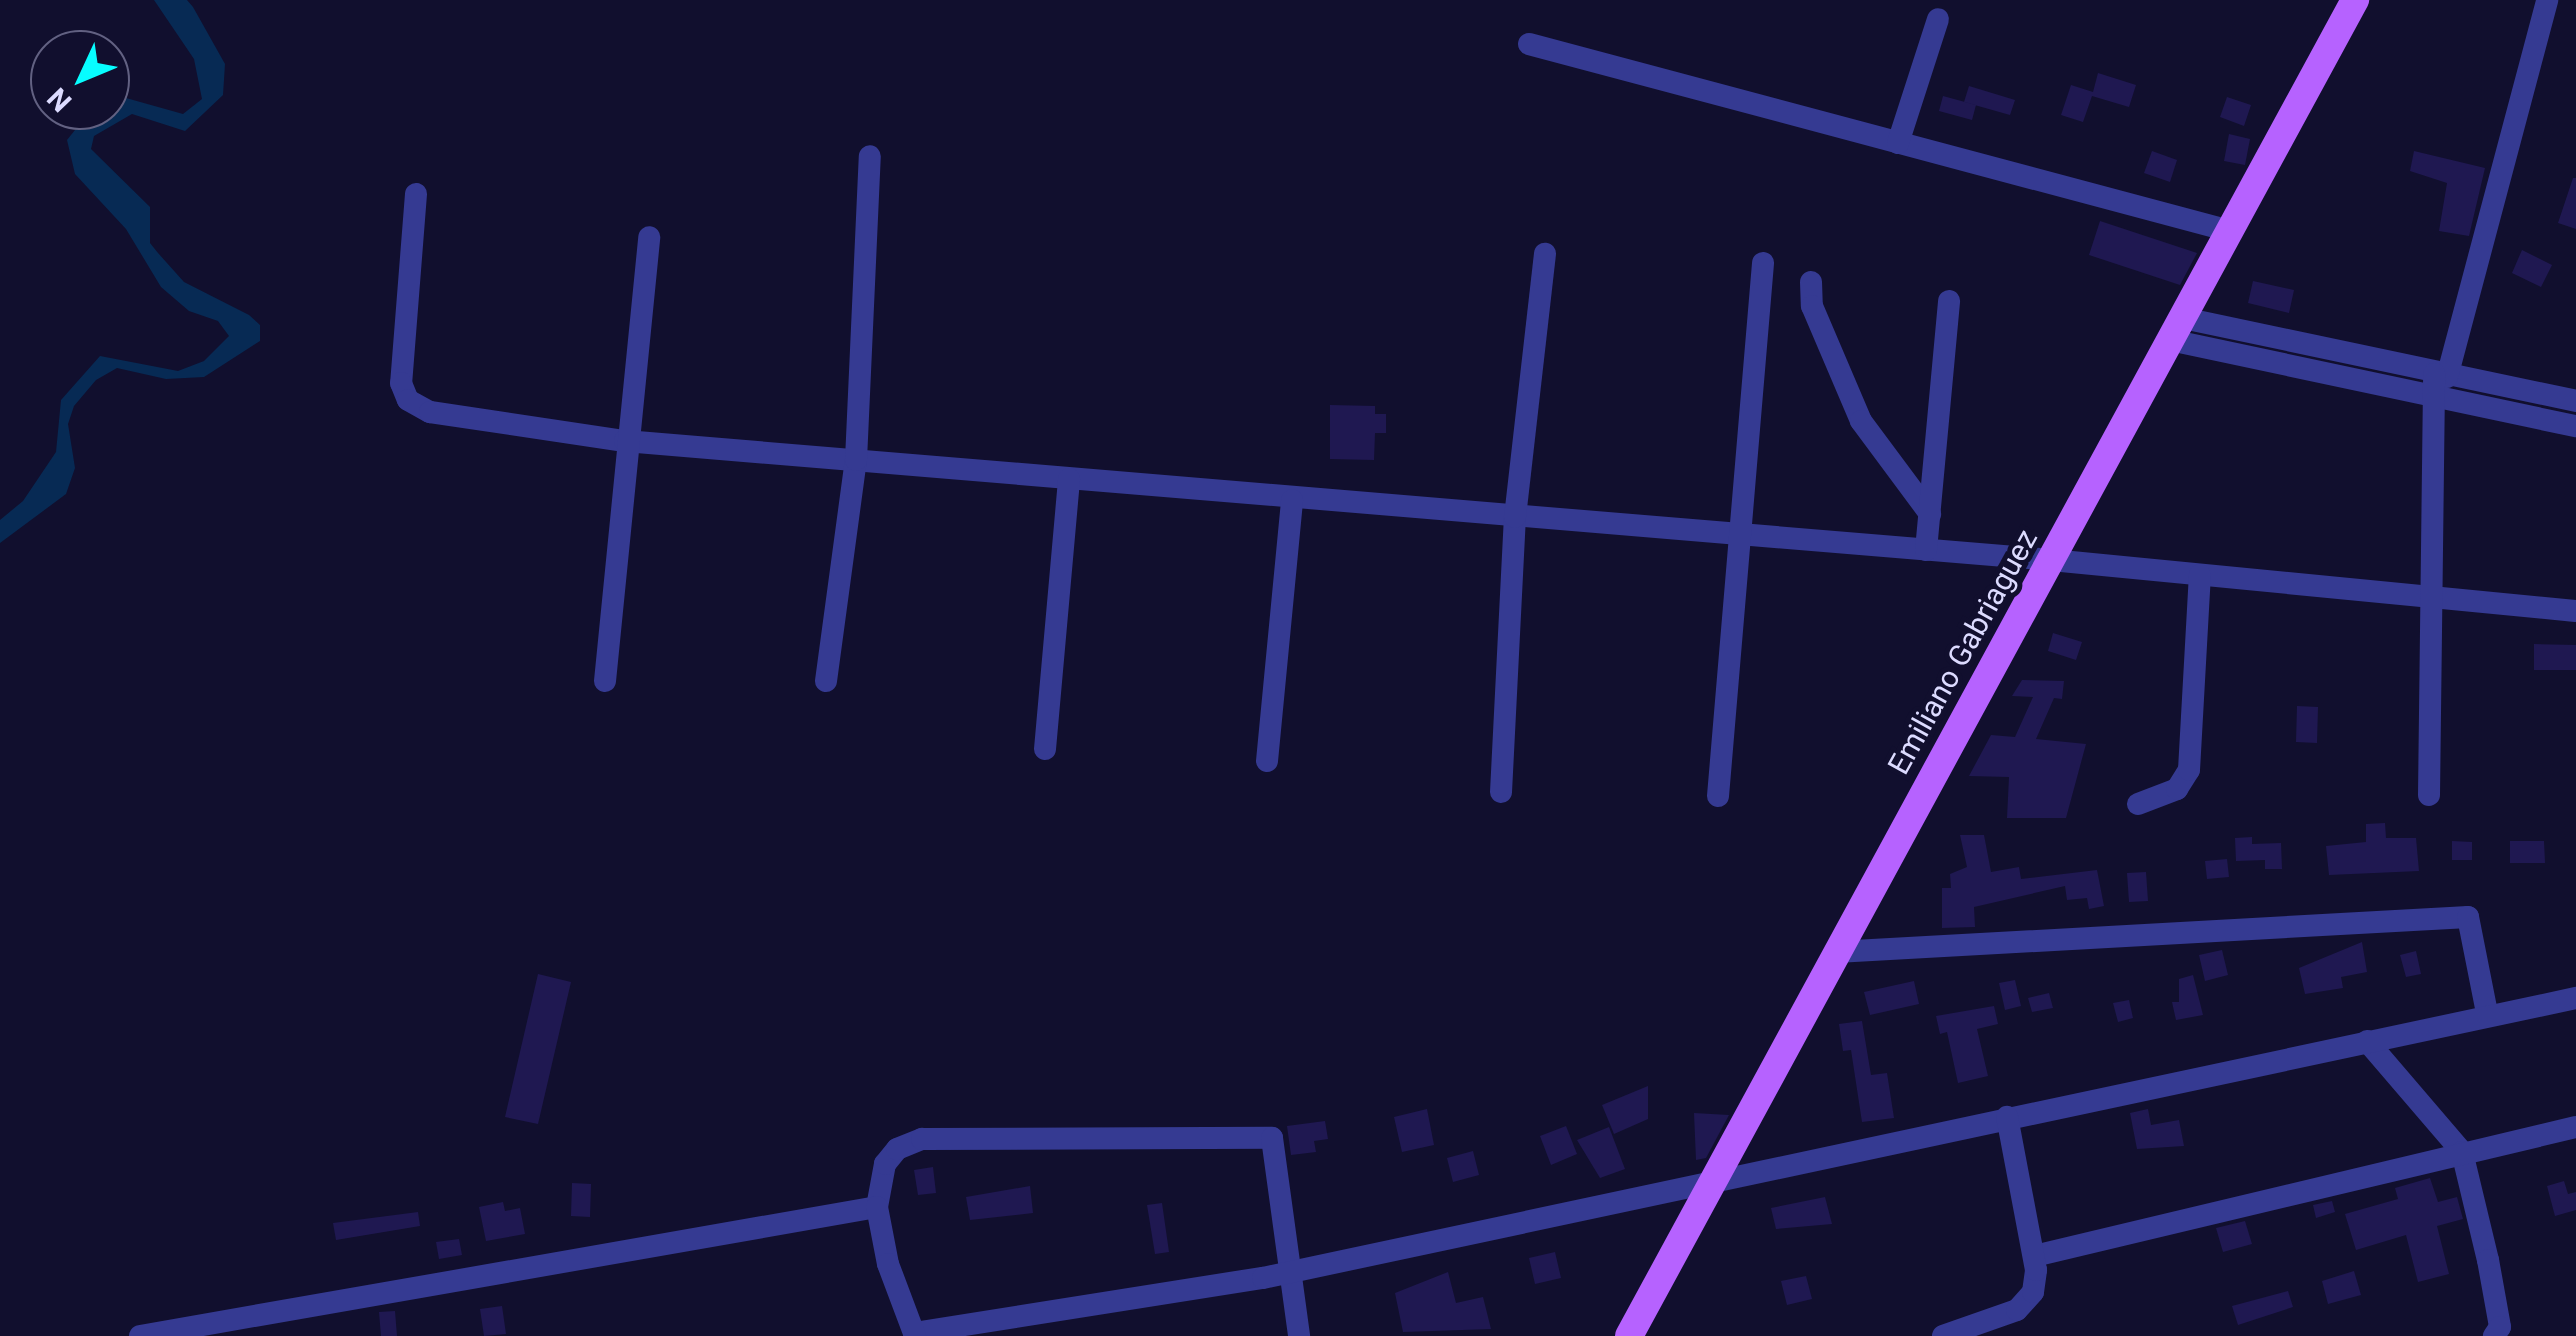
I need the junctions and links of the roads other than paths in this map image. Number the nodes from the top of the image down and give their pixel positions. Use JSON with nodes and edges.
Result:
{"nodes":[{"id":1,"x":2355,"y":0,"type":"edge"},
{"id":2,"x":2546,"y":0,"type":"edge"},
{"id":3,"x":1938,"y":19,"type":"dead end"},
{"id":4,"x":1529,"y":44,"type":"dead end"},
{"id":5,"x":1898,"y":143,"type":"junction"},
{"id":6,"x":870,"y":156,"type":"dead end"},
{"id":7,"x":416,"y":194,"type":"dead end"},
{"id":8,"x":2230,"y":231,"type":"junction"},
{"id":9,"x":649,"y":237,"type":"dead end"},
{"id":10,"x":1545,"y":254,"type":"dead end"},
{"id":11,"x":1762,"y":263,"type":"dead end"},
{"id":12,"x":1812,"y":282,"type":"dead end"},
{"id":13,"x":1948,"y":301,"type":"dead end"},
{"id":14,"x":2176,"y":329,"type":"junction"},
{"id":15,"x":2440,"y":376,"type":"junction"},
{"id":16,"x":2434,"y":399,"type":"junction"},
{"id":17,"x":2576,"y":401,"type":"edge"},
{"id":18,"x":2576,"y":426,"type":"edge"},
{"id":19,"x":625,"y":440,"type":"junction"},
{"id":20,"x":856,"y":460,"type":"junction"},
{"id":21,"x":1068,"y":479,"type":"junction"},
{"id":22,"x":1292,"y":500,"type":"junction"},
{"id":23,"x":1930,"y":514,"type":"junction"},
{"id":24,"x":1515,"y":517,"type":"junction"},
{"id":25,"x":1738,"y":534,"type":"junction"},
{"id":26,"x":1926,"y":550,"type":"junction"},
{"id":27,"x":2051,"y":560,"type":"junction"},
{"id":28,"x":2200,"y":575,"type":"junction"},
{"id":29,"x":2431,"y":598,"type":"junction"},
{"id":30,"x":2576,"y":612,"type":"edge"},
{"id":31,"x":605,"y":681,"type":"dead end"},
{"id":32,"x":826,"y":681,"type":"dead end"},
{"id":33,"x":1045,"y":749,"type":"dead end"},
{"id":34,"x":1267,"y":762,"type":"dead end"},
{"id":35,"x":1501,"y":792,"type":"dead end"},
{"id":36,"x":2429,"y":794,"type":"dead end"},
{"id":37,"x":1718,"y":796,"type":"dead end"},
{"id":38,"x":2138,"y":804,"type":"dead end"},
{"id":39,"x":1836,"y":952,"type":"junction"},
{"id":40,"x":2576,"y":998,"type":"edge"},
{"id":41,"x":2488,"y":1012,"type":"junction"},
{"id":42,"x":2367,"y":1041,"type":"junction"},
{"id":43,"x":2007,"y":1117,"type":"junction"},
{"id":44,"x":2576,"y":1127,"type":"edge"},
{"id":45,"x":2462,"y":1152,"type":"junction"},
{"id":46,"x":1712,"y":1180,"type":"junction"},
{"id":47,"x":877,"y":1207,"type":"junction"},
{"id":48,"x":2034,"y":1256,"type":"junction"},
{"id":49,"x":1287,"y":1272,"type":"junction"},
{"id":50,"x":914,"y":1335,"type":"edge"},
{"id":51,"x":140,"y":1336,"type":"edge"},
{"id":52,"x":1299,"y":1336,"type":"edge"},
{"id":53,"x":1629,"y":1336,"type":"edge"},
{"id":54,"x":1943,"y":1336,"type":"edge"},
{"id":55,"x":2494,"y":1336,"type":"edge"}],
"edges":[{"from":1,"to":8,"type":"main road","name":"Emiliano Gabriaguez"},
{"from":2,"to":15,"type":"street"},
{"from":3,"to":5,"type":"street"},
{"from":4,"to":5,"type":"street"},
{"from":5,"to":8,"type":"street"},
{"from":6,"to":20,"type":"street"},
{"from":7,"to":19,"type":"street"},
{"from":8,"to":14,"type":"main road","name":"Emiliano Gabriaguez"},
{"from":9,"to":19,"type":"street"},
{"from":10,"to":24,"type":"street"},
{"from":11,"to":25,"type":"street"},
{"from":12,"to":23,"type":"street"},
{"from":13,"to":23,"type":"street"},
{"from":14,"to":15,"type":"street"},
{"from":14,"to":16,"type":"street"},
{"from":14,"to":27,"type":"main road","name":"Emiliano Gabriaguez"},
{"from":15,"to":16,"type":"street"},
{"from":15,"to":17,"type":"street"},
{"from":16,"to":18,"type":"street"},
{"from":16,"to":29,"type":"street"},
{"from":19,"to":20,"type":"street"},
{"from":19,"to":31,"type":"street"},
{"from":20,"to":21,"type":"street"},
{"from":20,"to":32,"type":"street"},
{"from":21,"to":22,"type":"street"},
{"from":21,"to":33,"type":"street"},
{"from":22,"to":24,"type":"street"},
{"from":22,"to":34,"type":"street"},
{"from":23,"to":26,"type":"street"},
{"from":24,"to":25,"type":"street"},
{"from":24,"to":35,"type":"street"},
{"from":25,"to":26,"type":"street"},
{"from":25,"to":37,"type":"street"},
{"from":26,"to":27,"type":"street"},
{"from":27,"to":28,"type":"street"},
{"from":27,"to":39,"type":"main road","name":"Emiliano Gabriaguez"},
{"from":28,"to":29,"type":"street"},
{"from":28,"to":38,"type":"street"},
{"from":29,"to":30,"type":"street"},
{"from":29,"to":36,"type":"street"},
{"from":39,"to":41,"type":"street"},
{"from":39,"to":46,"type":"main road","name":"Emiliano Gabriaguez"},
{"from":40,"to":41,"type":"street"},
{"from":41,"to":42,"type":"street"},
{"from":42,"to":43,"type":"street"},
{"from":42,"to":45,"type":"street"},
{"from":43,"to":46,"type":"street"},
{"from":43,"to":48,"type":"street"},
{"from":44,"to":45,"type":"street"},
{"from":45,"to":48,"type":"street"},
{"from":45,"to":55,"type":"street"},
{"from":46,"to":49,"type":"street"},
{"from":46,"to":53,"type":"main road","name":"Emiliano Gabriaguez"},
{"from":47,"to":49,"type":"street"},
{"from":47,"to":50,"type":"street"},
{"from":47,"to":51,"type":"street"},
{"from":48,"to":54,"type":"street"},
{"from":49,"to":50,"type":"street"},
{"from":49,"to":52,"type":"street"}]}
